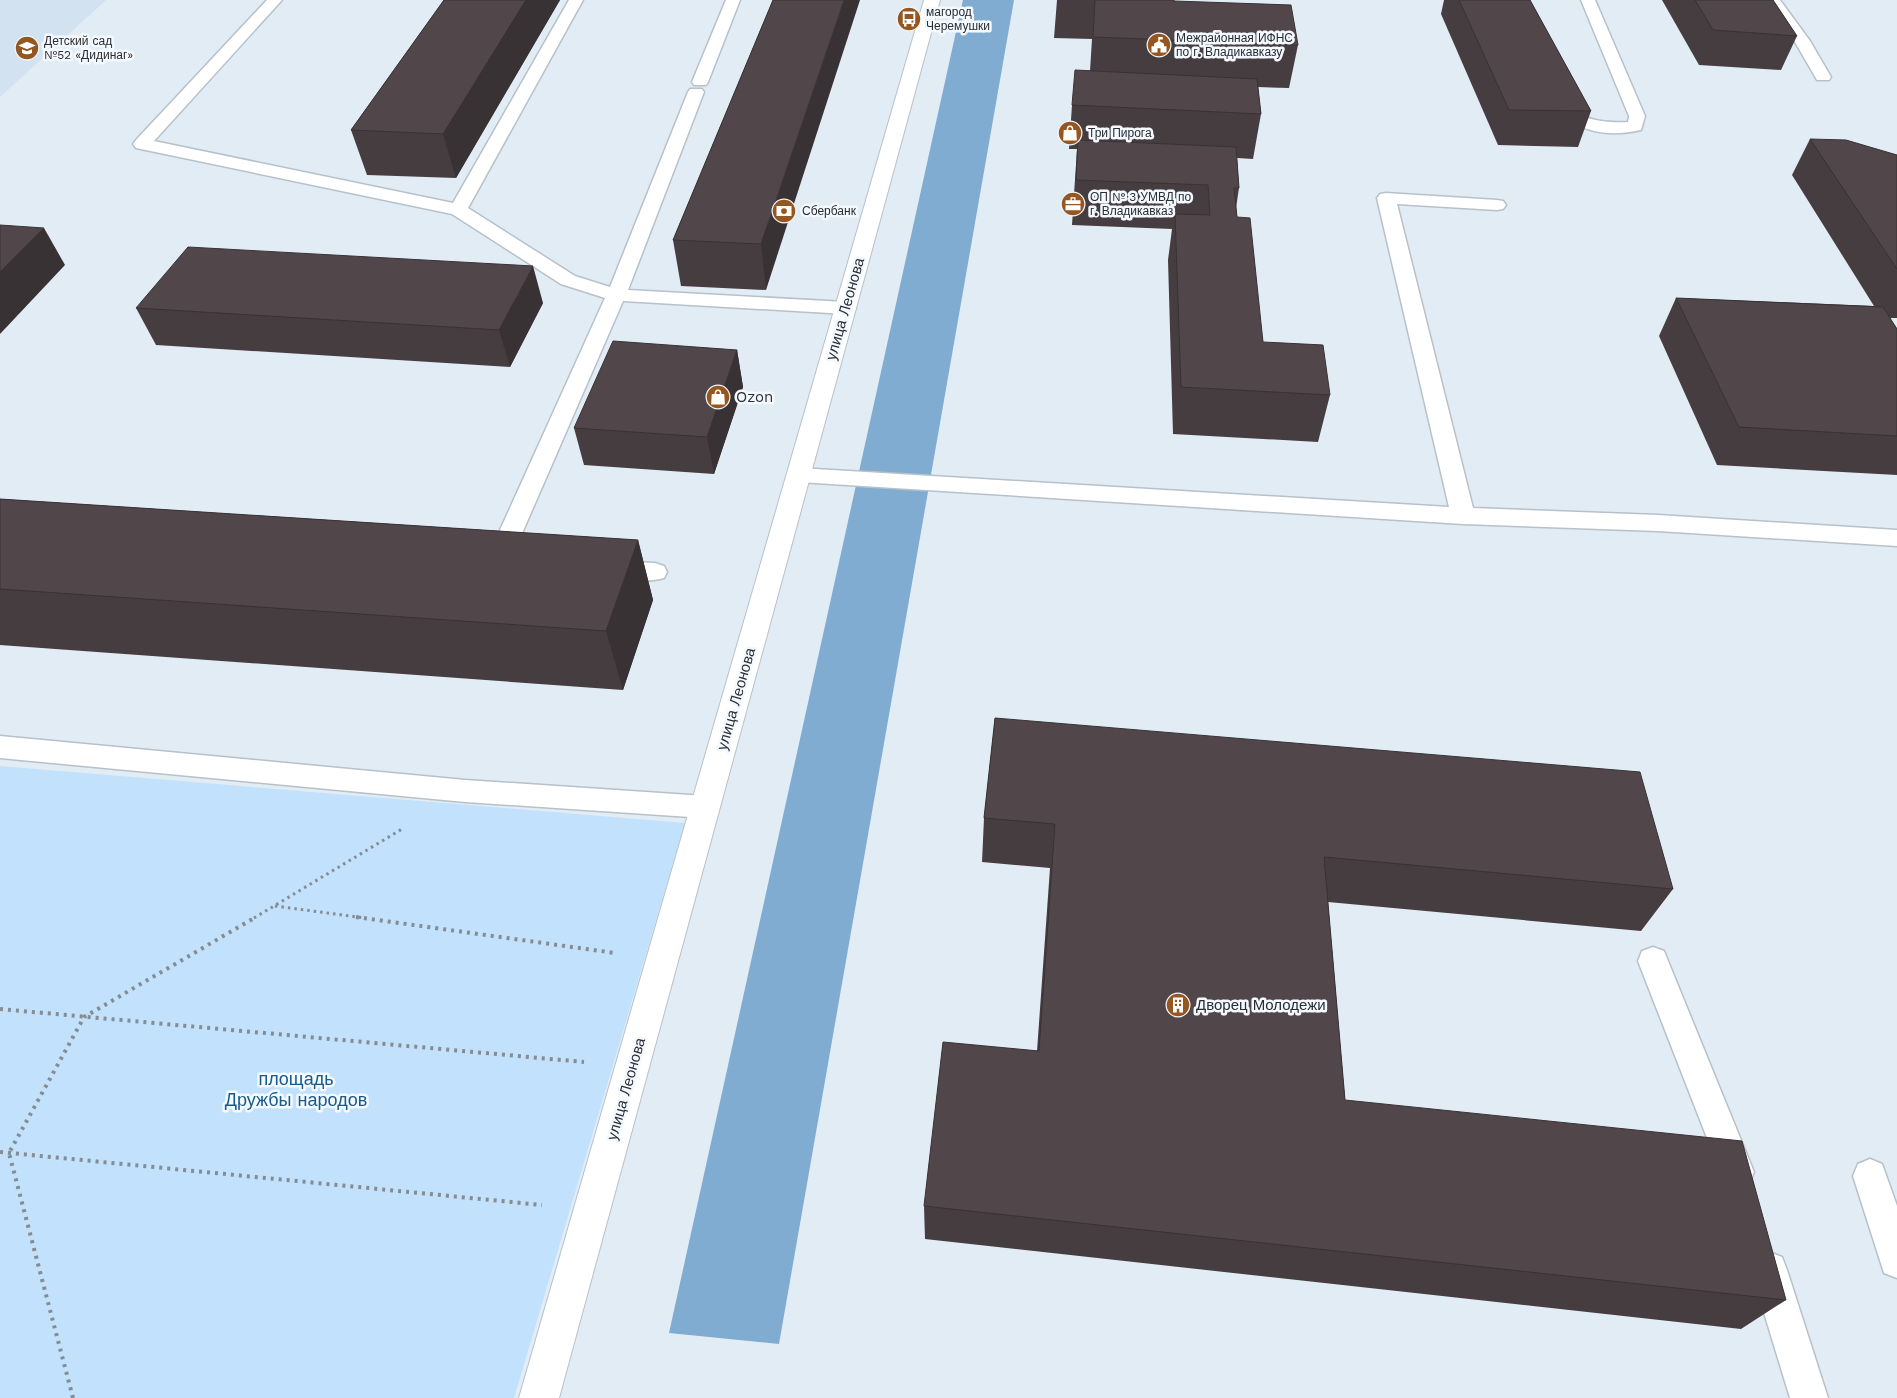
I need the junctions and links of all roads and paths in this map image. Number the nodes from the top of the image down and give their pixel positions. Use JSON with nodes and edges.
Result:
{"nodes":[{"id":1,"x":275,"y":0,"type":"edge"},
{"id":2,"x":576,"y":0,"type":"edge"},
{"id":3,"x":733,"y":0,"type":"edge"},
{"id":4,"x":932,"y":0,"type":"edge"},
{"id":5,"x":1588,"y":0,"type":"edge"},
{"id":6,"x":1772,"y":0,"type":"edge"},
{"id":7,"x":1823,"y":77,"type":"dead end"},
{"id":8,"x":1553,"y":90,"type":"edge"},
{"id":9,"x":1497,"y":205,"type":"dead end"},
{"id":10,"x":458,"y":210,"type":"junction"},
{"id":11,"x":529,"y":278,"type":"edge"},
{"id":12,"x":568,"y":280,"type":"junction"},
{"id":13,"x":616,"y":295,"type":"junction"},
{"id":14,"x":846,"y":308,"type":"junction"},
{"id":15,"x":799,"y":475,"type":"junction"},
{"id":16,"x":1463,"y":516,"type":"junction"},
{"id":17,"x":1897,"y":538,"type":"edge"},
{"id":18,"x":498,"y":561,"type":"edge"},
{"id":19,"x":586,"y":567,"type":"edge"},
{"id":20,"x":655,"y":572,"type":"dead end"},
{"id":21,"x":0,"y":747,"type":"edge"},
{"id":22,"x":465,"y":791,"type":"junction"},
{"id":23,"x":705,"y":807,"type":"junction"},
{"id":24,"x":275,"y":906,"type":"junction"},
{"id":25,"x":624,"y":955,"type":"dead end"},
{"id":26,"x":1653,"y":961,"type":"dead end"},
{"id":27,"x":0,"y":1009,"type":"edge"},
{"id":28,"x":84,"y":1017,"type":"junction"},
{"id":29,"x":586,"y":1062,"type":"dead end"},
{"id":30,"x":0,"y":1152,"type":"edge"},
{"id":31,"x":9,"y":1153,"type":"junction"},
{"id":32,"x":1870,"y":1176,"type":"dead end"},
{"id":33,"x":1746,"y":1196,"type":"edge"},
{"id":34,"x":544,"y":1205,"type":"dead end"},
{"id":35,"x":1760,"y":1242,"type":"edge"},
{"id":36,"x":1897,"y":1260,"type":"edge"},
{"id":37,"x":73,"y":1398,"type":"edge"},
{"id":38,"x":539,"y":1398,"type":"edge"},
{"id":39,"x":1809,"y":1398,"type":"edge"}],
"edges":[{"from":1,"to":10,"type":"lane"},
{"from":2,"to":10,"type":"lane"},
{"from":3,"to":13,"type":"lane"},
{"from":4,"to":14,"type":"street","name":"улица Леонова"},
{"from":5,"to":8,"type":"lane"},
{"from":6,"to":7,"type":"lane"},
{"from":9,"to":16,"type":"lane"},
{"from":10,"to":12,"type":"lane"},
{"from":11,"to":12,"type":"lane"},
{"from":12,"to":13,"type":"lane"},
{"from":13,"to":14,"type":"lane"},
{"from":13,"to":18,"type":"lane"},
{"from":14,"to":15,"type":"street","name":"улица Леонова"},
{"from":15,"to":16,"type":"lane"},
{"from":15,"to":23,"type":"street","name":"улица Леонова"},
{"from":16,"to":17,"type":"lane"},
{"from":19,"to":20,"type":"lane"},
{"from":21,"to":22,"type":"lane"},
{"from":22,"to":23,"type":"lane"},
{"from":22,"to":24,"type":"path"},
{"from":23,"to":38,"type":"street","name":"улица Леонова"},
{"from":24,"to":25,"type":"path"},
{"from":24,"to":28,"type":"path"},
{"from":26,"to":33,"type":"lane"},
{"from":27,"to":28,"type":"path"},
{"from":28,"to":29,"type":"path"},
{"from":28,"to":31,"type":"path"},
{"from":30,"to":31,"type":"path"},
{"from":31,"to":34,"type":"path"},
{"from":31,"to":37,"type":"path"},
{"from":32,"to":36,"type":"lane"},
{"from":35,"to":39,"type":"lane"}]}
